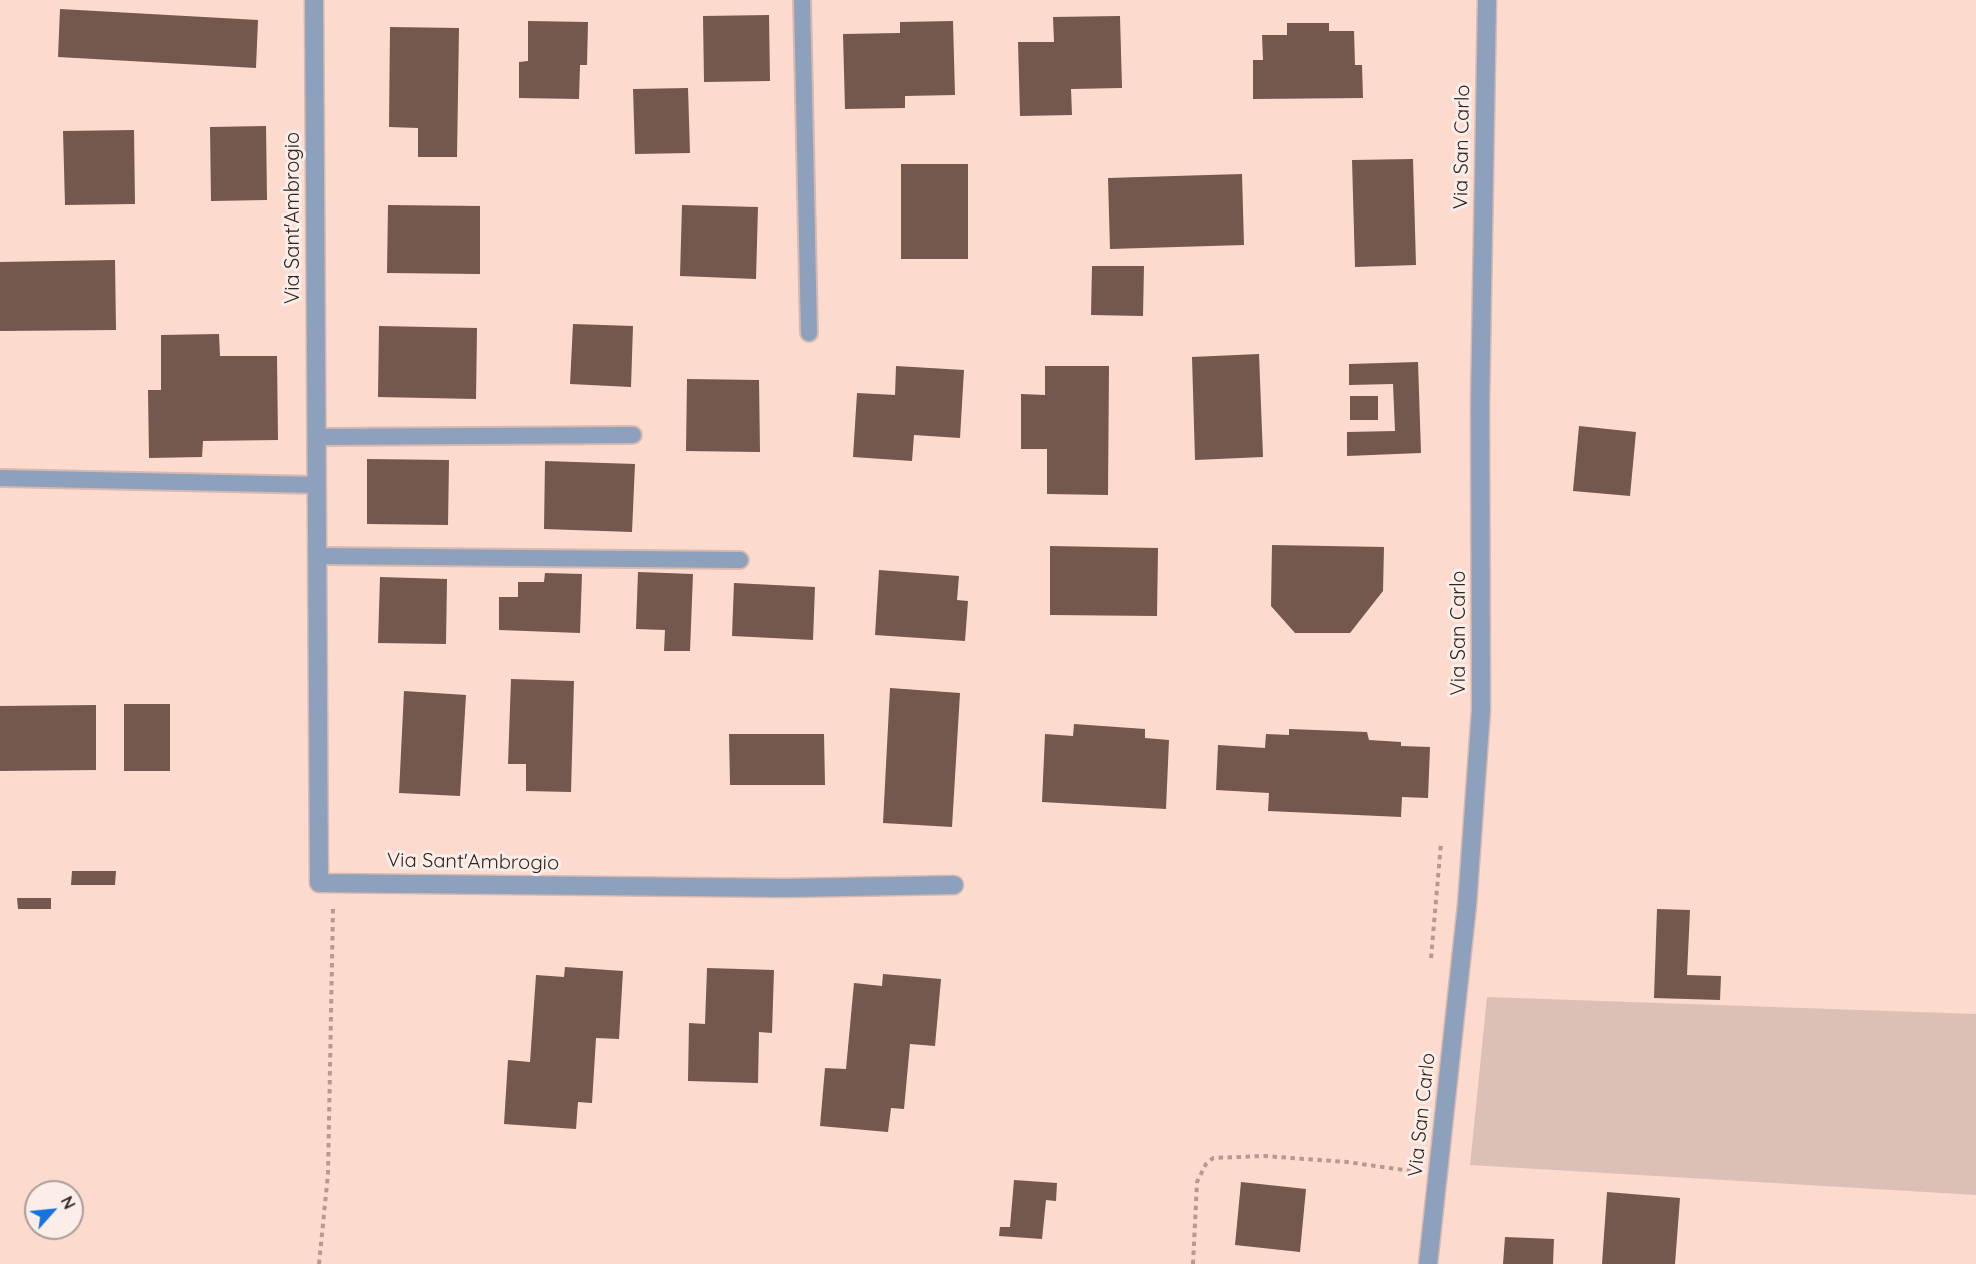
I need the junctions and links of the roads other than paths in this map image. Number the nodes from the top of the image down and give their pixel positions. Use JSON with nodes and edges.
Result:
{"nodes":[{"id":1,"x":314,"y":0,"type":"edge"},
{"id":2,"x":802,"y":0,"type":"edge"},
{"id":3,"x":1487,"y":0,"type":"edge"},
{"id":4,"x":809,"y":333,"type":"dead end"},
{"id":5,"x":633,"y":435,"type":"dead end"},
{"id":6,"x":317,"y":436,"type":"junction"},
{"id":7,"x":0,"y":478,"type":"edge"},
{"id":8,"x":317,"y":485,"type":"junction"},
{"id":9,"x":317,"y":556,"type":"junction"},
{"id":10,"x":740,"y":560,"type":"dead end"},
{"id":11,"x":954,"y":885,"type":"dead end"},
{"id":12,"x":1428,"y":1264,"type":"edge"}],
"edges":[{"from":1,"to":6,"type":"street","name":"Via Sant'Ambrogio"},
{"from":2,"to":4,"type":"lane"},
{"from":3,"to":12,"type":"street","name":"Via San Carlo"},
{"from":5,"to":6,"type":"lane"},
{"from":6,"to":8,"type":"street","name":"Via Sant'Ambrogio"},
{"from":7,"to":8,"type":"lane"},
{"from":8,"to":9,"type":"street","name":"Via Sant'Ambrogio"},
{"from":9,"to":10,"type":"lane"},
{"from":9,"to":11,"type":"street","name":"Via Sant'Ambrogio"}]}
